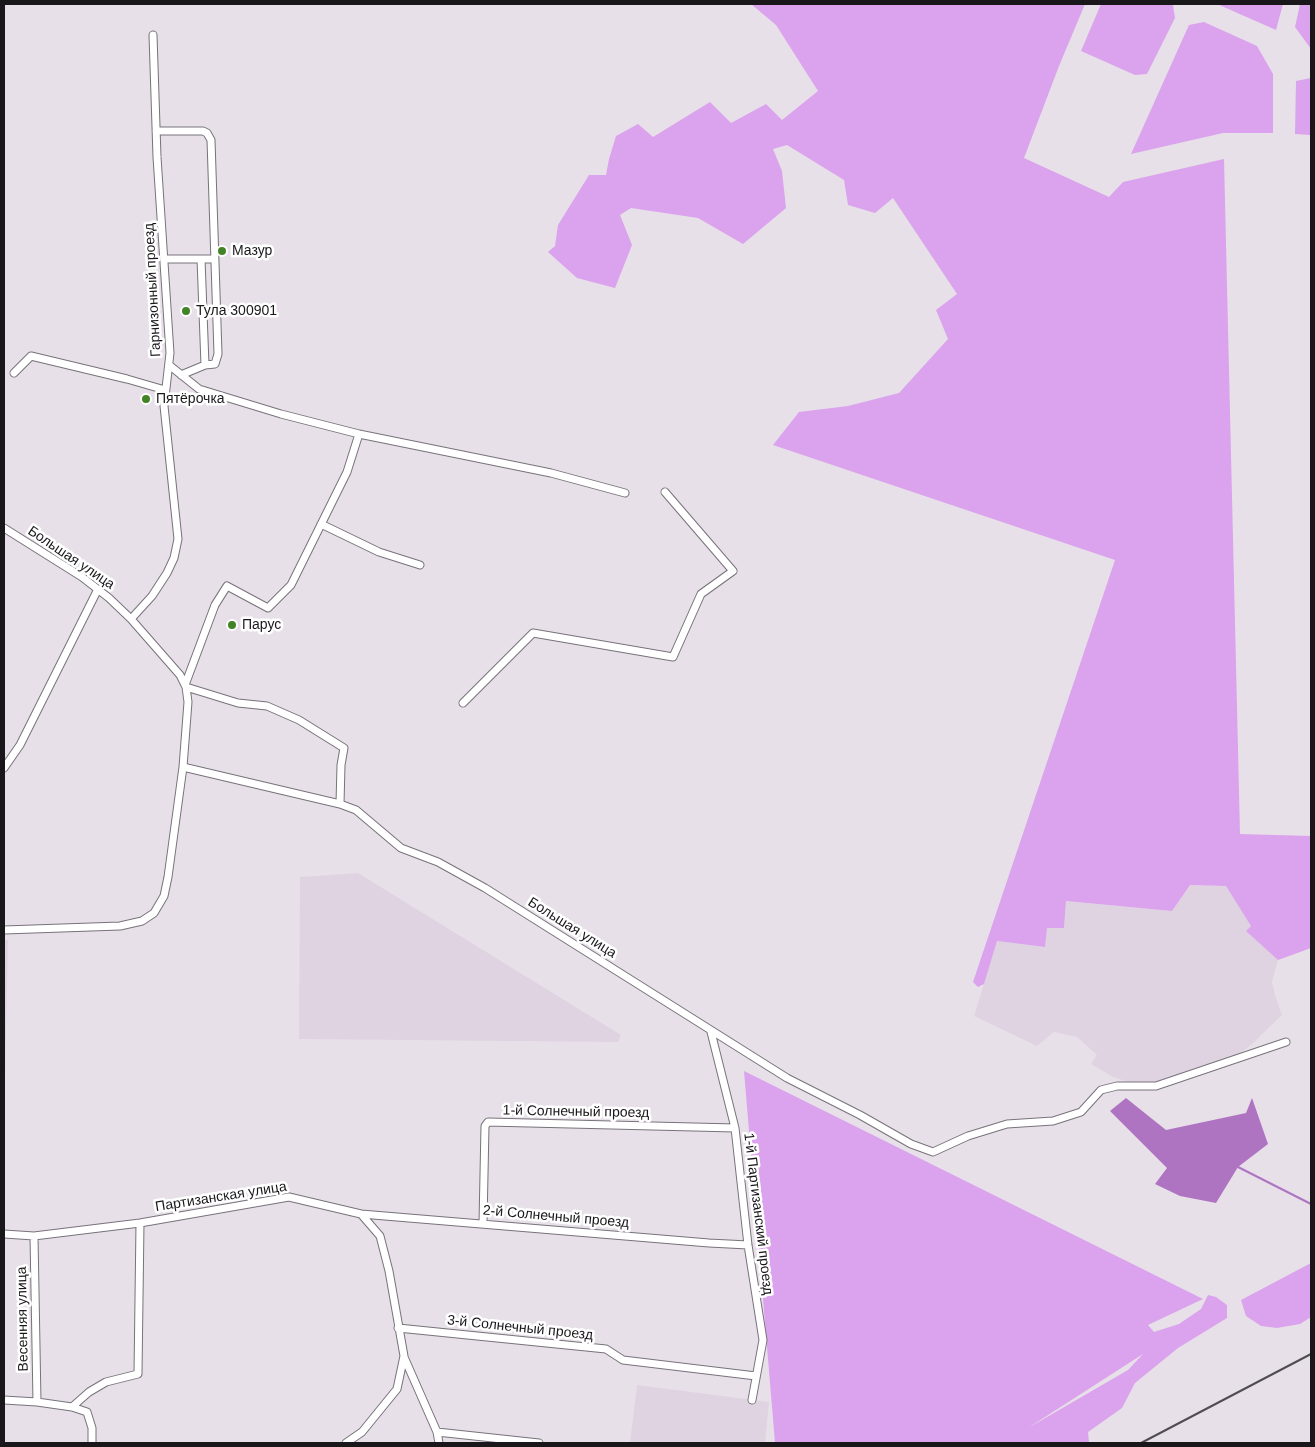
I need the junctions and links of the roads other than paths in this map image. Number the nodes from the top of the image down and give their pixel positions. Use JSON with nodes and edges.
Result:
{"nodes":[{"id":1,"x":153,"y":35,"type":"dead end"},
{"id":2,"x":156,"y":131,"type":"junction"},
{"id":3,"x":201,"y":259,"type":"junction"},
{"id":4,"x":214,"y":259,"type":"junction"},
{"id":5,"x":164,"y":260,"type":"junction"},
{"id":6,"x":170,"y":365,"type":"junction"},
{"id":7,"x":205,"y":365,"type":"junction"},
{"id":8,"x":14,"y":373,"type":"dead end"},
{"id":9,"x":181,"y":375,"type":"junction"},
{"id":10,"x":165,"y":390,"type":"junction"},
{"id":11,"x":359,"y":434,"type":"junction"},
{"id":12,"x":665,"y":492,"type":"dead end"},
{"id":13,"x":625,"y":493,"type":"dead end"},
{"id":14,"x":321,"y":524,"type":"junction"},
{"id":15,"x":4,"y":528,"type":"edge"},
{"id":16,"x":420,"y":565,"type":"dead end"},
{"id":17,"x":98,"y":590,"type":"junction"},
{"id":18,"x":132,"y":618,"type":"junction"},
{"id":19,"x":186,"y":686,"type":"junction"},
{"id":20,"x":463,"y":703,"type":"dead end"},
{"id":21,"x":183,"y":767,"type":"junction"},
{"id":22,"x":4,"y":768,"type":"edge"},
{"id":23,"x":340,"y":804,"type":"junction"},
{"id":24,"x":4,"y":930,"type":"edge"},
{"id":25,"x":711,"y":1032,"type":"junction"},
{"id":26,"x":1286,"y":1042,"type":"dead end"},
{"id":27,"x":735,"y":1128,"type":"junction"},
{"id":28,"x":361,"y":1214,"type":"junction"},
{"id":29,"x":140,"y":1223,"type":"junction"},
{"id":30,"x":483,"y":1223,"type":"junction"},
{"id":31,"x":4,"y":1234,"type":"edge"},
{"id":32,"x":34,"y":1236,"type":"junction"},
{"id":33,"x":748,"y":1245,"type":"junction"},
{"id":34,"x":398,"y":1328,"type":"junction"},
{"id":35,"x":404,"y":1356,"type":"junction"},
{"id":36,"x":756,"y":1376,"type":"junction"},
{"id":37,"x":4,"y":1400,"type":"edge"},
{"id":38,"x":752,"y":1400,"type":"dead end"},
{"id":39,"x":37,"y":1402,"type":"junction"},
{"id":40,"x":72,"y":1407,"type":"junction"},
{"id":41,"x":437,"y":1432,"type":"junction"},
{"id":42,"x":92,"y":1443,"type":"edge"},
{"id":43,"x":346,"y":1443,"type":"edge"},
{"id":44,"x":439,"y":1443,"type":"edge"},
{"id":45,"x":540,"y":1443,"type":"edge"}],
"edges":[{"from":1,"to":2,"type":"street","name":"Гарнизонный проезд"},
{"from":2,"to":4,"type":"street"},
{"from":2,"to":5,"type":"street","name":"Гарнизонный проезд"},
{"from":3,"to":4,"type":"street"},
{"from":3,"to":5,"type":"street"},
{"from":3,"to":7,"type":"street"},
{"from":4,"to":7,"type":"street"},
{"from":5,"to":6,"type":"street","name":"Гарнизонный проезд"},
{"from":6,"to":9,"type":"street"},
{"from":6,"to":10,"type":"street","name":"Гарнизонный проезд"},
{"from":7,"to":9,"type":"street"},
{"from":8,"to":10,"type":"street"},
{"from":9,"to":11,"type":"street"},
{"from":10,"to":18,"type":"street","name":"Гарнизонный проезд"},
{"from":11,"to":13,"type":"street"},
{"from":11,"to":14,"type":"street"},
{"from":12,"to":20,"type":"street"},
{"from":14,"to":16,"type":"street"},
{"from":14,"to":19,"type":"street"},
{"from":15,"to":17,"type":"street","name":"Большая улица"},
{"from":17,"to":18,"type":"street","name":"Большая улица"},
{"from":17,"to":22,"type":"street"},
{"from":18,"to":19,"type":"street","name":"Большая улица"},
{"from":19,"to":21,"type":"street"},
{"from":19,"to":23,"type":"street"},
{"from":21,"to":23,"type":"street","name":"Большая улица"},
{"from":21,"to":24,"type":"street"},
{"from":23,"to":25,"type":"street","name":"Большая улица"},
{"from":25,"to":26,"type":"street","name":"Большая улица"},
{"from":25,"to":27,"type":"street","name":"1-й Партизанский проезд"},
{"from":27,"to":30,"type":"street","name":"1-й Солнечный проезд"},
{"from":27,"to":33,"type":"street","name":"1-й Партизанский проезд"},
{"from":28,"to":29,"type":"street","name":"Партизанская улица"},
{"from":28,"to":30,"type":"street","name":"2-й Солнечный проезд"},
{"from":28,"to":34,"type":"street"},
{"from":29,"to":32,"type":"street","name":"Партизанская улица"},
{"from":29,"to":40,"type":"street"},
{"from":30,"to":33,"type":"street","name":"2-й Солнечный проезд"},
{"from":31,"to":32,"type":"street","name":"Партизанская улица"},
{"from":32,"to":39,"type":"street","name":"Весенняя улица"},
{"from":33,"to":36,"type":"street","name":"1-й Партизанский проезд"},
{"from":34,"to":35,"type":"street"},
{"from":34,"to":36,"type":"street","name":"3-й Солнечный проезд"},
{"from":35,"to":41,"type":"street"},
{"from":35,"to":43,"type":"street"},
{"from":36,"to":38,"type":"street","name":"1-й Партизанский проезд"},
{"from":37,"to":39,"type":"street"},
{"from":39,"to":40,"type":"street"},
{"from":40,"to":42,"type":"street"},
{"from":41,"to":44,"type":"street"},
{"from":41,"to":45,"type":"street"}]}
